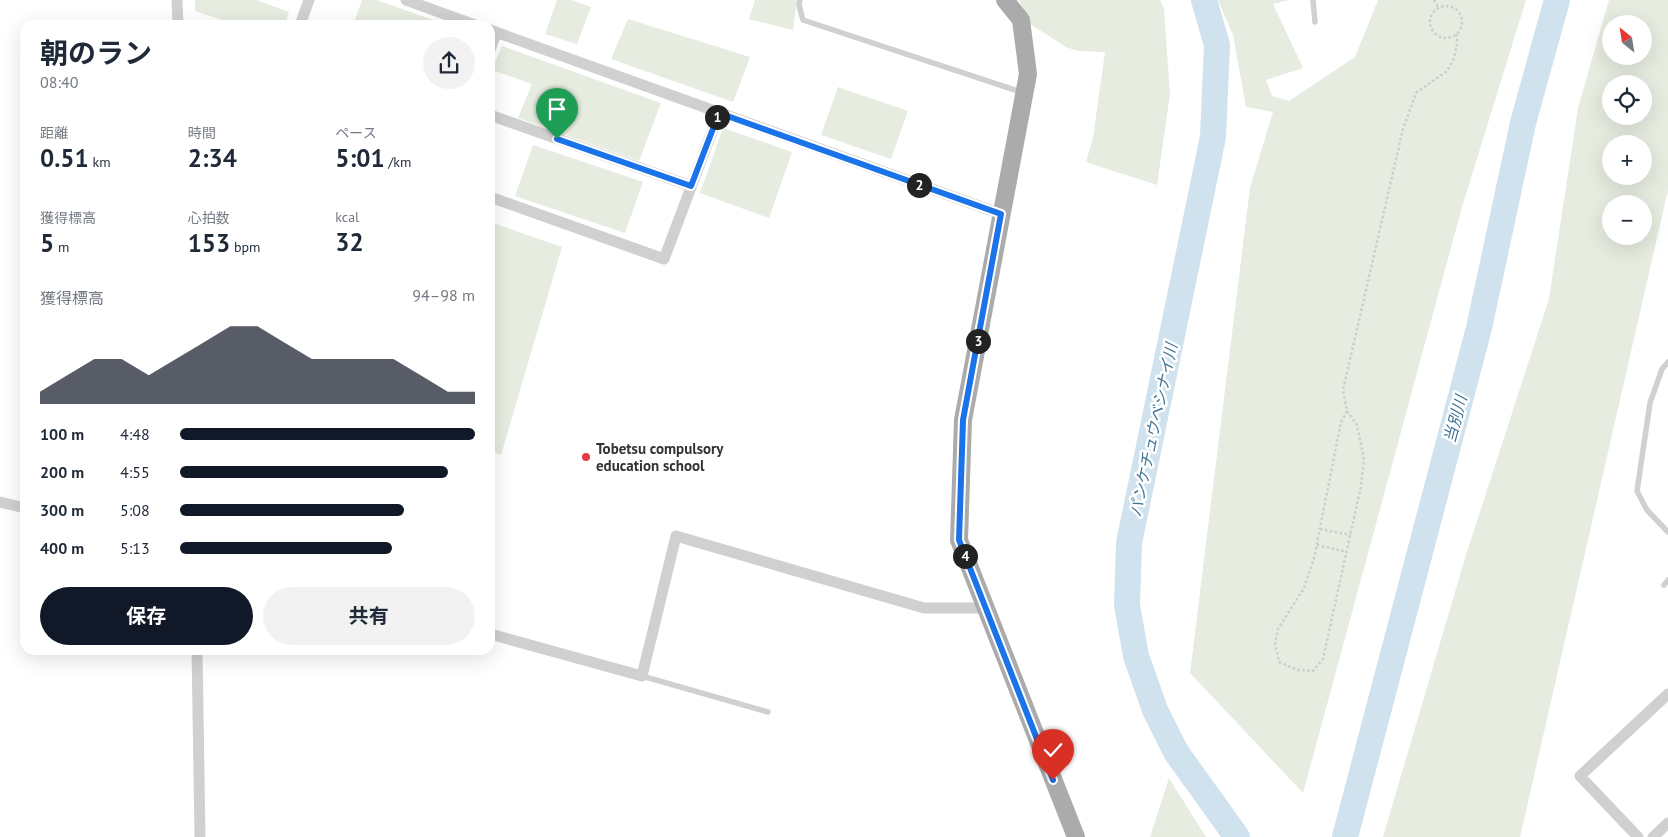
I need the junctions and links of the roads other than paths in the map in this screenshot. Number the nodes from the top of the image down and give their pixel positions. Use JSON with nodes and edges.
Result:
{"nodes":[{"id":1,"x":177,"y":0,"type":"edge"},
{"id":2,"x":309,"y":0,"type":"edge"},
{"id":3,"x":406,"y":0,"type":"edge"},
{"id":4,"x":800,"y":0,"type":"edge"},
{"id":5,"x":1005,"y":0,"type":"edge"},
{"id":6,"x":1313,"y":0,"type":"edge"},
{"id":7,"x":178,"y":20,"type":"edge"},
{"id":8,"x":302,"y":20,"type":"edge"},
{"id":9,"x":461,"y":20,"type":"edge"},
{"id":10,"x":1315,"y":22,"type":"dead end"},
{"id":11,"x":495,"y":32,"type":"edge"},
{"id":12,"x":1024,"y":93,"type":"junction"},
{"id":13,"x":719,"y":113,"type":"junction"},
{"id":14,"x":495,"y":117,"type":"edge"},
{"id":15,"x":691,"y":186,"type":"junction"},
{"id":16,"x":495,"y":199,"type":"edge"},
{"id":17,"x":1001,"y":214,"type":"junction"},
{"id":18,"x":1668,"y":362,"type":"edge"},
{"id":19,"x":0,"y":502,"type":"edge"},
{"id":20,"x":20,"y":507,"type":"edge"},
{"id":21,"x":1668,"y":532,"type":"edge"},
{"id":22,"x":986,"y":608,"type":"junction"},
{"id":23,"x":495,"y":635,"type":"edge"},
{"id":24,"x":197,"y":655,"type":"edge"},
{"id":25,"x":642,"y":676,"type":"junction"},
{"id":26,"x":1668,"y":694,"type":"edge"},
{"id":27,"x":768,"y":712,"type":"dead end"},
{"id":28,"x":1668,"y":823,"type":"edge"},
{"id":29,"x":200,"y":837,"type":"edge"},
{"id":30,"x":1076,"y":837,"type":"edge"},
{"id":31,"x":1638,"y":837,"type":"edge"},
{"id":32,"x":1653,"y":837,"type":"edge"}],
"edges":[{"from":1,"to":7,"type":"street"},
{"from":2,"to":8,"type":"street"},
{"from":3,"to":9,"type":"street"},
{"from":4,"to":12,"type":"lane"},
{"from":5,"to":12,"type":"main road"},
{"from":6,"to":10,"type":"lane"},
{"from":11,"to":13,"type":"street"},
{"from":12,"to":17,"type":"main road"},
{"from":13,"to":15,"type":"street"},
{"from":13,"to":17,"type":"street"},
{"from":14,"to":15,"type":"street"},
{"from":15,"to":16,"type":"street"},
{"from":17,"to":22,"type":"main road"},
{"from":18,"to":21,"type":"lane"},
{"from":19,"to":20,"type":"street"},
{"from":22,"to":25,"type":"street"},
{"from":22,"to":30,"type":"main road"},
{"from":23,"to":25,"type":"street"},
{"from":24,"to":29,"type":"street"},
{"from":25,"to":27,"type":"lane"},
{"from":26,"to":31,"type":"street"},
{"from":28,"to":32,"type":"street"}]}
